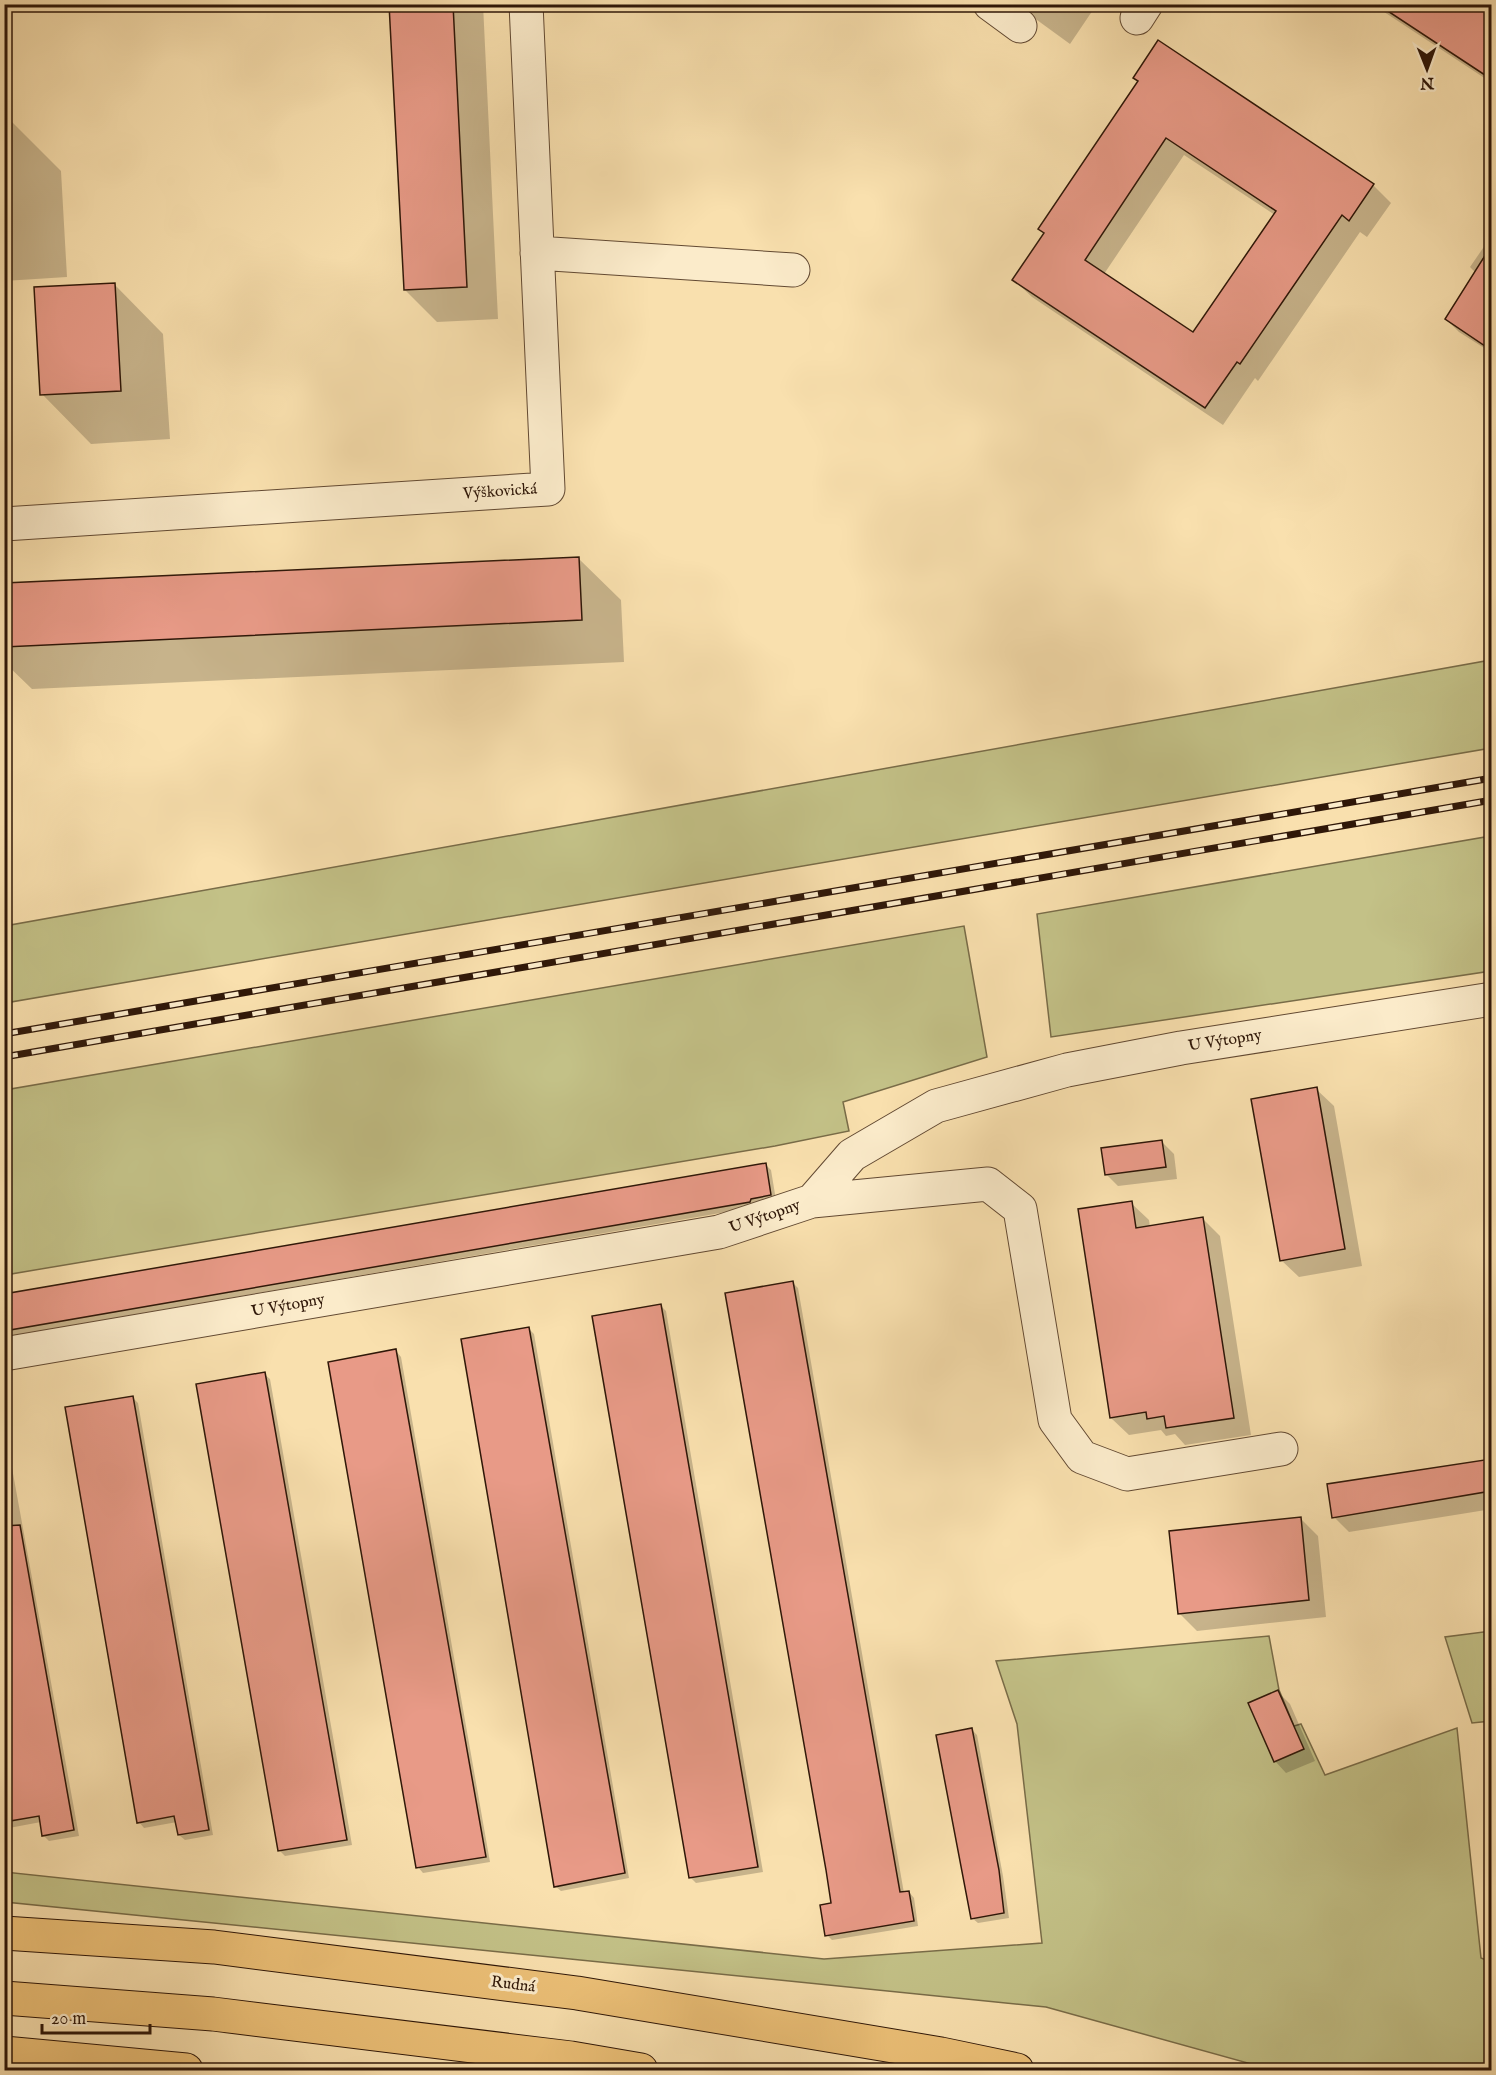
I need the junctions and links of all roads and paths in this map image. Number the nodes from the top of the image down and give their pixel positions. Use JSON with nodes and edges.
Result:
{"nodes":[{"id":1,"x":526,"y":4,"type":"edge"},
{"id":2,"x":990,"y":4,"type":"edge"},
{"id":3,"x":1020,"y":26,"type":"dead end"},
{"id":4,"x":537,"y":252,"type":"junction"},
{"id":5,"x":793,"y":270,"type":"dead end"},
{"id":6,"x":4,"y":524,"type":"edge"},
{"id":7,"x":1491,"y":999,"type":"edge"},
{"id":8,"x":812,"y":1201,"type":"junction"},
{"id":9,"x":4,"y":1354,"type":"edge"},
{"id":10,"x":1281,"y":1449,"type":"dead end"},
{"id":11,"x":4,"y":1933,"type":"edge"},
{"id":12,"x":4,"y":1998,"type":"edge"},
{"id":13,"x":4,"y":2053,"type":"edge"},
{"id":14,"x":186,"y":2070,"type":"edge"},
{"id":15,"x":641,"y":2070,"type":"edge"},
{"id":16,"x":1017,"y":2070,"type":"edge"}],
"edges":[{"from":1,"to":4,"type":"street","name":"Výškovická"},
{"from":2,"to":3,"type":"street"},
{"from":4,"to":5,"type":"street"},
{"from":4,"to":6,"type":"street","name":"Výškovická"},
{"from":7,"to":8,"type":"street","name":"U Výtopny"},
{"from":8,"to":9,"type":"street","name":"U Výtopny"},
{"from":8,"to":10,"type":"street"},
{"from":11,"to":16,"type":"highway","name":"Rudná"},
{"from":12,"to":15,"type":"highway"},
{"from":13,"to":14,"type":"highway"}]}
